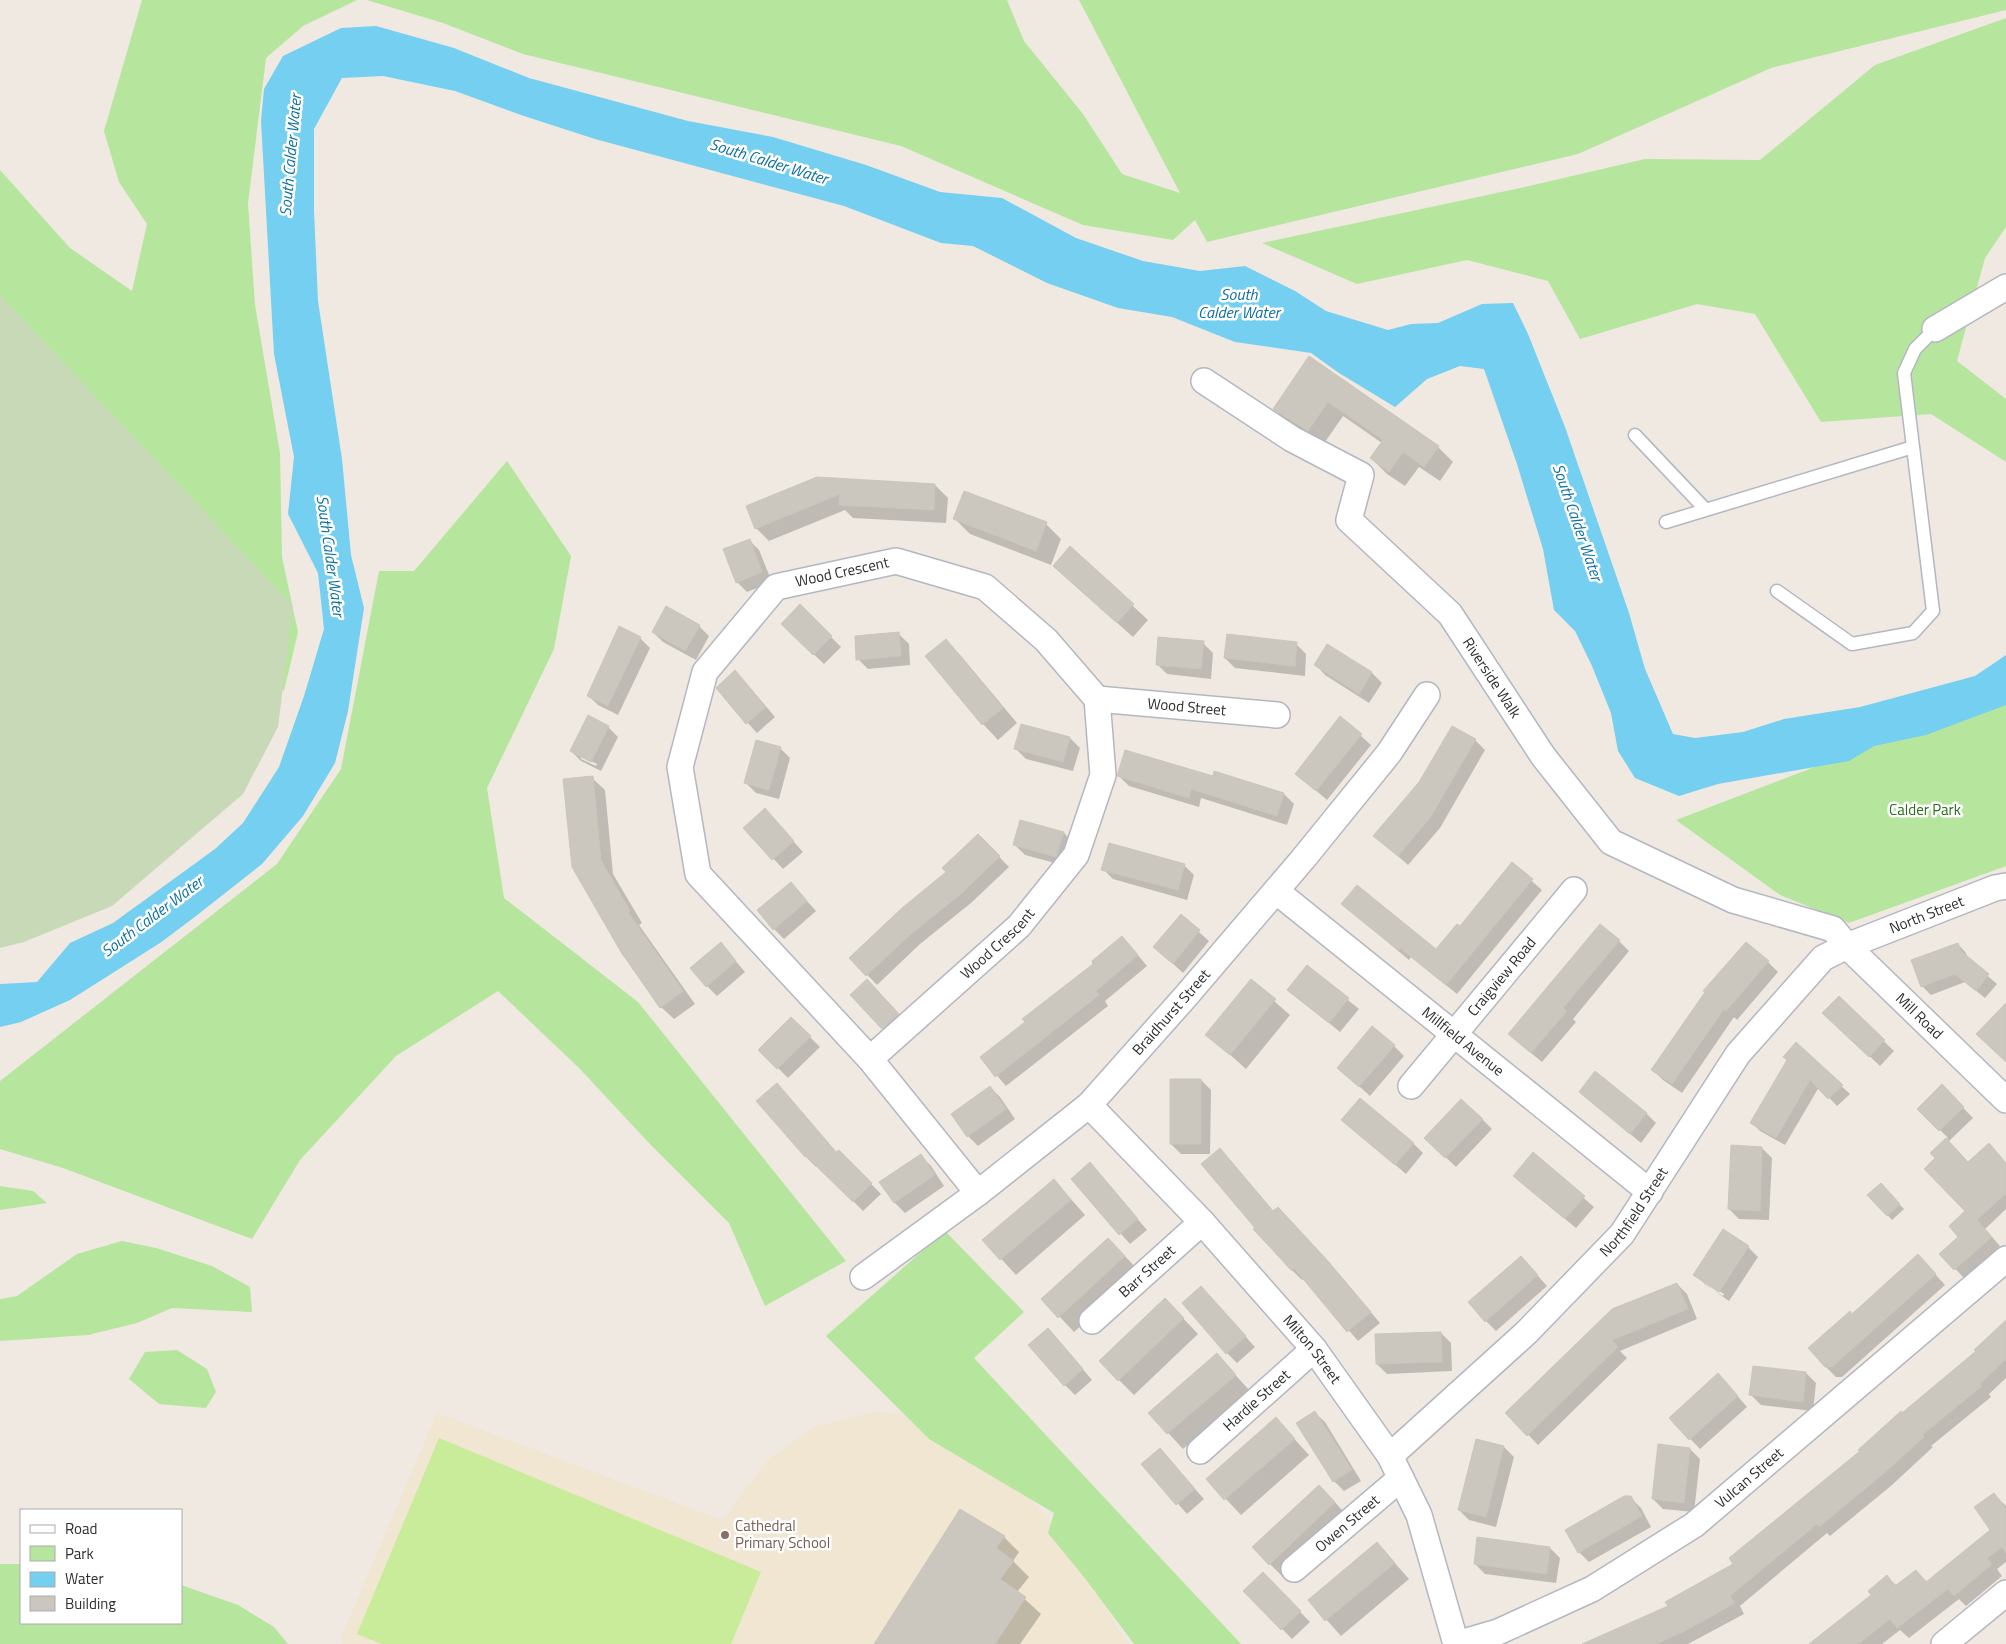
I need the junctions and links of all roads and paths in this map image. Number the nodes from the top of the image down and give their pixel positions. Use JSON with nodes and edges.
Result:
{"nodes":[{"id":1,"x":2006,"y":287,"type":"edge"},
{"id":2,"x":1935,"y":329,"type":"joint"},
{"id":3,"x":1204,"y":381,"type":"dead end"},
{"id":4,"x":1635,"y":435,"type":"dead end"},
{"id":5,"x":1913,"y":447,"type":"junction"},
{"id":6,"x":1706,"y":510,"type":"junction"},
{"id":7,"x":1666,"y":522,"type":"dead end"},
{"id":8,"x":1776,"y":591,"type":"dead end"},
{"id":9,"x":1427,"y":695,"type":"dead end"},
{"id":10,"x":1097,"y":699,"type":"junction"},
{"id":11,"x":1277,"y":715,"type":"dead end"},
{"id":12,"x":2006,"y":886,"type":"edge"},
{"id":13,"x":1574,"y":890,"type":"dead end"},
{"id":14,"x":1276,"y":891,"type":"junction"},
{"id":15,"x":1840,"y":938,"type":"junction"},
{"id":16,"x":1454,"y":1035,"type":"junction"},
{"id":17,"x":870,"y":1059,"type":"junction"},
{"id":18,"x":1411,"y":1086,"type":"dead end"},
{"id":19,"x":2006,"y":1100,"type":"edge"},
{"id":20,"x":1089,"y":1104,"type":"junction"},
{"id":21,"x":1650,"y":1192,"type":"junction"},
{"id":22,"x":978,"y":1193,"type":"junction"},
{"id":23,"x":1202,"y":1222,"type":"junction"},
{"id":24,"x":2006,"y":1258,"type":"edge"},
{"id":25,"x":863,"y":1277,"type":"dead end"},
{"id":26,"x":1092,"y":1321,"type":"dead end"},
{"id":27,"x":1314,"y":1349,"type":"junction"},
{"id":28,"x":1200,"y":1451,"type":"dead end"},
{"id":29,"x":1390,"y":1456,"type":"junction"},
{"id":30,"x":1401,"y":1478,"type":"junction"},
{"id":31,"x":1294,"y":1569,"type":"dead end"},
{"id":32,"x":2006,"y":1593,"type":"edge"},
{"id":33,"x":1456,"y":1644,"type":"edge"},
{"id":34,"x":1944,"y":1644,"type":"edge"}],
"edges":[{"from":1,"to":2,"type":"street"},
{"from":2,"to":5,"type":"lane"},
{"from":3,"to":15,"type":"street","name":"Riverside Walk"},
{"from":4,"to":6,"type":"lane"},
{"from":5,"to":6,"type":"lane"},
{"from":5,"to":8,"type":"lane"},
{"from":6,"to":7,"type":"lane"},
{"from":9,"to":14,"type":"street","name":"Braidhurst Street"},
{"from":10,"to":11,"type":"street","name":"Wood Street"},
{"from":10,"to":17,"type":"street","name":"Wood Crescent"},
{"from":10,"to":17,"type":"street","name":"Wood Crescent"},
{"from":12,"to":15,"type":"street","name":"North Street"},
{"from":13,"to":16,"type":"street","name":"Craigview Road"},
{"from":14,"to":16,"type":"street","name":"Millfield Avenue"},
{"from":14,"to":20,"type":"street","name":"Braidhurst Street"},
{"from":15,"to":19,"type":"street","name":"Mill Road"},
{"from":15,"to":21,"type":"street","name":"Northfield Street"},
{"from":16,"to":18,"type":"street","name":"Craigview Road"},
{"from":16,"to":21,"type":"street","name":"Millfield Avenue"},
{"from":17,"to":22,"type":"street","name":"Wood Crescent"},
{"from":20,"to":22,"type":"street","name":"Braidhurst Street"},
{"from":20,"to":23,"type":"street","name":"Milton Street"},
{"from":21,"to":29,"type":"street","name":"Northfield Street"},
{"from":22,"to":25,"type":"street","name":"Braidhurst Street"},
{"from":23,"to":26,"type":"street","name":"Barr Street"},
{"from":23,"to":27,"type":"street","name":"Milton Street"},
{"from":24,"to":33,"type":"street","name":"Vulcan Street"},
{"from":27,"to":28,"type":"street","name":"Hardie Street"},
{"from":27,"to":29,"type":"street","name":"Milton Street"},
{"from":29,"to":30,"type":"street","name":"Milton Street"},
{"from":30,"to":31,"type":"street","name":"Owen Street"},
{"from":30,"to":33,"type":"street","name":"Milton Street"},
{"from":32,"to":34,"type":"street"}]}
